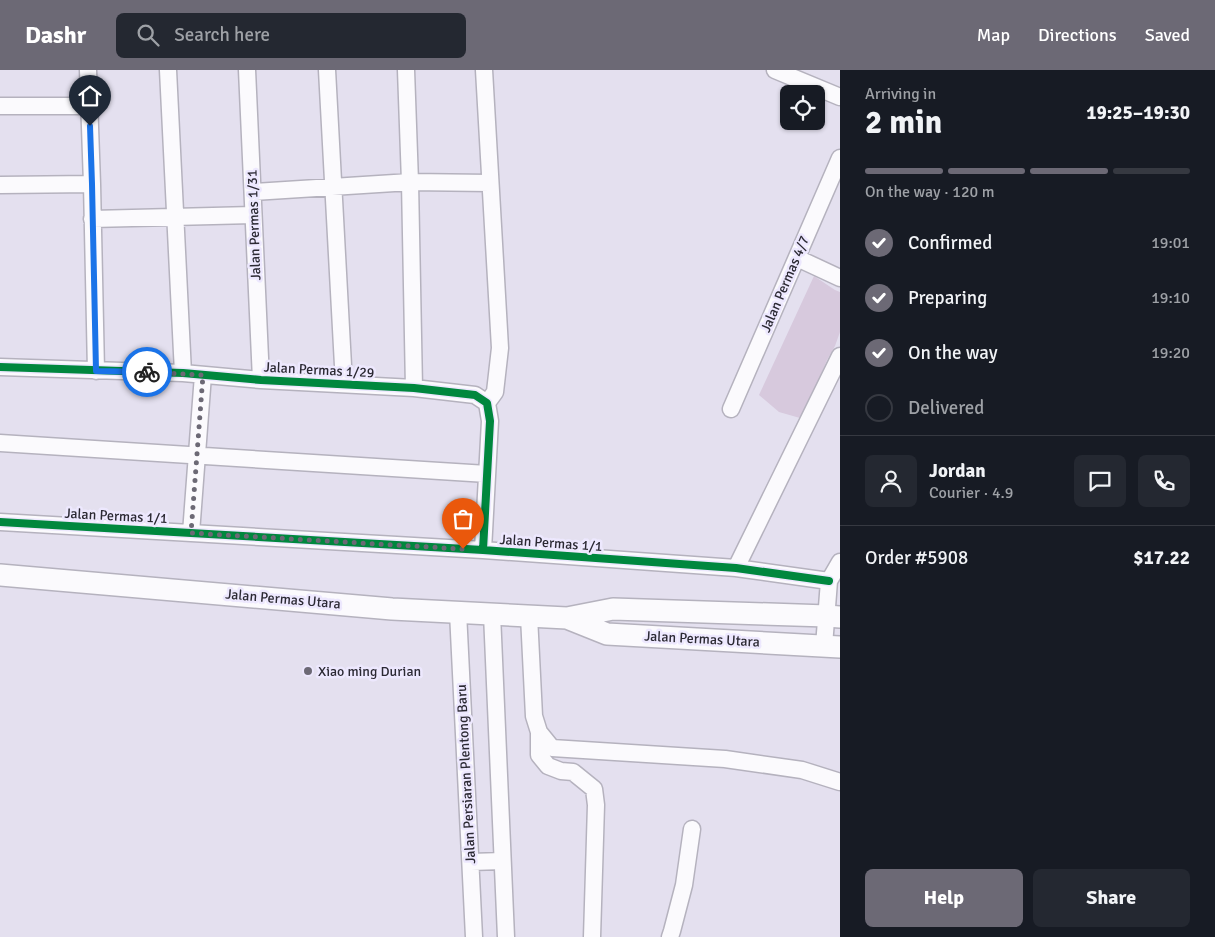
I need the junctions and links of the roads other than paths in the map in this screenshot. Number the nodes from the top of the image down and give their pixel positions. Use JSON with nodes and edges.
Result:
{"nodes":[{"id":1,"x":88,"y":70,"type":"edge"},
{"id":2,"x":168,"y":70,"type":"edge"},
{"id":3,"x":247,"y":70,"type":"edge"},
{"id":4,"x":327,"y":70,"type":"edge"},
{"id":5,"x":406,"y":70,"type":"edge"},
{"id":6,"x":484,"y":70,"type":"edge"},
{"id":7,"x":775,"y":70,"type":"edge"},
{"id":8,"x":840,"y":97,"type":"edge"},
{"id":9,"x":0,"y":106,"type":"edge"},
{"id":10,"x":89,"y":106,"type":"junction"},
{"id":11,"x":840,"y":158,"type":"edge"},
{"id":12,"x":410,"y":182,"type":"junction"},
{"id":13,"x":490,"y":183,"type":"junction"},
{"id":14,"x":92,"y":184,"type":"junction"},
{"id":15,"x":0,"y":185,"type":"edge"},
{"id":16,"x":332,"y":187,"type":"junction"},
{"id":17,"x":253,"y":192,"type":"junction"},
{"id":18,"x":253,"y":215,"type":"junction"},
{"id":19,"x":175,"y":217,"type":"junction"},
{"id":20,"x":92,"y":219,"type":"junction"},
{"id":21,"x":797,"y":258,"type":"junction"},
{"id":22,"x":840,"y":278,"type":"edge"},
{"id":23,"x":840,"y":356,"type":"edge"},
{"id":24,"x":0,"y":367,"type":"edge"},
{"id":25,"x":96,"y":371,"type":"junction"},
{"id":26,"x":183,"y":373,"type":"junction"},
{"id":27,"x":203,"y":375,"type":"junction"},
{"id":28,"x":261,"y":380,"type":"junction"},
{"id":29,"x":344,"y":384,"type":"junction"},
{"id":30,"x":414,"y":388,"type":"junction"},
{"id":31,"x":487,"y":403,"type":"junction"},
{"id":32,"x":731,"y":409,"type":"dead end"},
{"id":33,"x":0,"y":443,"type":"edge"},
{"id":34,"x":197,"y":455,"type":"junction"},
{"id":35,"x":487,"y":474,"type":"junction"},
{"id":36,"x":0,"y":522,"type":"edge"},
{"id":37,"x":191,"y":533,"type":"junction"},
{"id":38,"x":483,"y":550,"type":"junction"},
{"id":39,"x":840,"y":562,"type":"edge"},
{"id":40,"x":736,"y":568,"type":"junction"},
{"id":41,"x":0,"y":575,"type":"edge"},
{"id":42,"x":829,"y":581,"type":"junction"},
{"id":43,"x":458,"y":612,"type":"junction"},
{"id":44,"x":492,"y":614,"type":"junction"},
{"id":45,"x":529,"y":616,"type":"junction"},
{"id":46,"x":833,"y":616,"type":"edge"},
{"id":47,"x":567,"y":618,"type":"junction"},
{"id":48,"x":832,"y":646,"type":"edge"},
{"id":49,"x":539,"y":732,"type":"junction"},
{"id":50,"x":840,"y":782,"type":"edge"},
{"id":51,"x":692,"y":829,"type":"dead end"},
{"id":52,"x":502,"y":861,"type":"junction"},
{"id":53,"x":471,"y":862,"type":"junction"},
{"id":54,"x":474,"y":937,"type":"edge"},
{"id":55,"x":506,"y":937,"type":"edge"},
{"id":56,"x":592,"y":937,"type":"edge"},
{"id":57,"x":670,"y":937,"type":"edge"}],
"edges":[{"from":1,"to":10,"type":"street"},
{"from":2,"to":19,"type":"street"},
{"from":3,"to":17,"type":"street","name":"Jalan Permas 1/31"},
{"from":4,"to":16,"type":"street"},
{"from":5,"to":12,"type":"street"},
{"from":6,"to":13,"type":"street"},
{"from":7,"to":8,"type":"street"},
{"from":9,"to":10,"type":"street"},
{"from":10,"to":14,"type":"street"},
{"from":11,"to":21,"type":"street","name":"Jalan Permas 4/7"},
{"from":12,"to":13,"type":"street"},
{"from":12,"to":16,"type":"street"},
{"from":12,"to":30,"type":"street"},
{"from":13,"to":31,"type":"street"},
{"from":14,"to":15,"type":"street"},
{"from":14,"to":20,"type":"street"},
{"from":16,"to":17,"type":"street"},
{"from":16,"to":29,"type":"street"},
{"from":17,"to":18,"type":"street","name":"Jalan Permas 1/31"},
{"from":18,"to":19,"type":"street"},
{"from":18,"to":28,"type":"street","name":"Jalan Permas 1/31"},
{"from":19,"to":20,"type":"street"},
{"from":19,"to":26,"type":"street"},
{"from":20,"to":25,"type":"street"},
{"from":21,"to":22,"type":"street"},
{"from":21,"to":32,"type":"street","name":"Jalan Permas 4/7"},
{"from":23,"to":40,"type":"street"},
{"from":24,"to":25,"type":"street","name":"Jalan Permas 1/29"},
{"from":25,"to":26,"type":"street","name":"Jalan Permas 1/29"},
{"from":26,"to":27,"type":"street","name":"Jalan Permas 1/29"},
{"from":27,"to":28,"type":"street","name":"Jalan Permas 1/29"},
{"from":27,"to":34,"type":"street"},
{"from":28,"to":29,"type":"street","name":"Jalan Permas 1/29"},
{"from":29,"to":30,"type":"street","name":"Jalan Permas 1/29"},
{"from":30,"to":31,"type":"street","name":"Jalan Permas 1/29"},
{"from":31,"to":35,"type":"street"},
{"from":33,"to":34,"type":"street"},
{"from":34,"to":35,"type":"street"},
{"from":34,"to":37,"type":"street"},
{"from":35,"to":38,"type":"street"},
{"from":36,"to":37,"type":"street","name":"Jalan Permas 1/1"},
{"from":37,"to":38,"type":"street","name":"Jalan Permas 1/1"},
{"from":38,"to":40,"type":"street","name":"Jalan Permas 1/1"},
{"from":39,"to":42,"type":"street"},
{"from":40,"to":42,"type":"street","name":"Jalan Permas 1/1"},
{"from":41,"to":43,"type":"main road","name":"Jalan Permas Utara"},
{"from":42,"to":46,"type":"street"},
{"from":43,"to":44,"type":"main road","name":"Jalan Permas Utara"},
{"from":43,"to":53,"type":"street","name":"Jalan Persiaran Plentong Baru"},
{"from":44,"to":45,"type":"main road","name":"Jalan Permas Utara"},
{"from":44,"to":52,"type":"street"},
{"from":45,"to":47,"type":"main road","name":"Jalan Permas Utara"},
{"from":45,"to":49,"type":"street"},
{"from":46,"to":47,"type":"main road","name":"Jalan Permas Utara"},
{"from":46,"to":48,"type":"street"},
{"from":47,"to":48,"type":"main road","name":"Jalan Permas Utara"},
{"from":49,"to":50,"type":"street"},
{"from":49,"to":56,"type":"street"},
{"from":51,"to":57,"type":"street"},
{"from":52,"to":53,"type":"street"},
{"from":52,"to":55,"type":"street"},
{"from":53,"to":54,"type":"street","name":"Jalan Persiaran Plentong Baru"}]}
